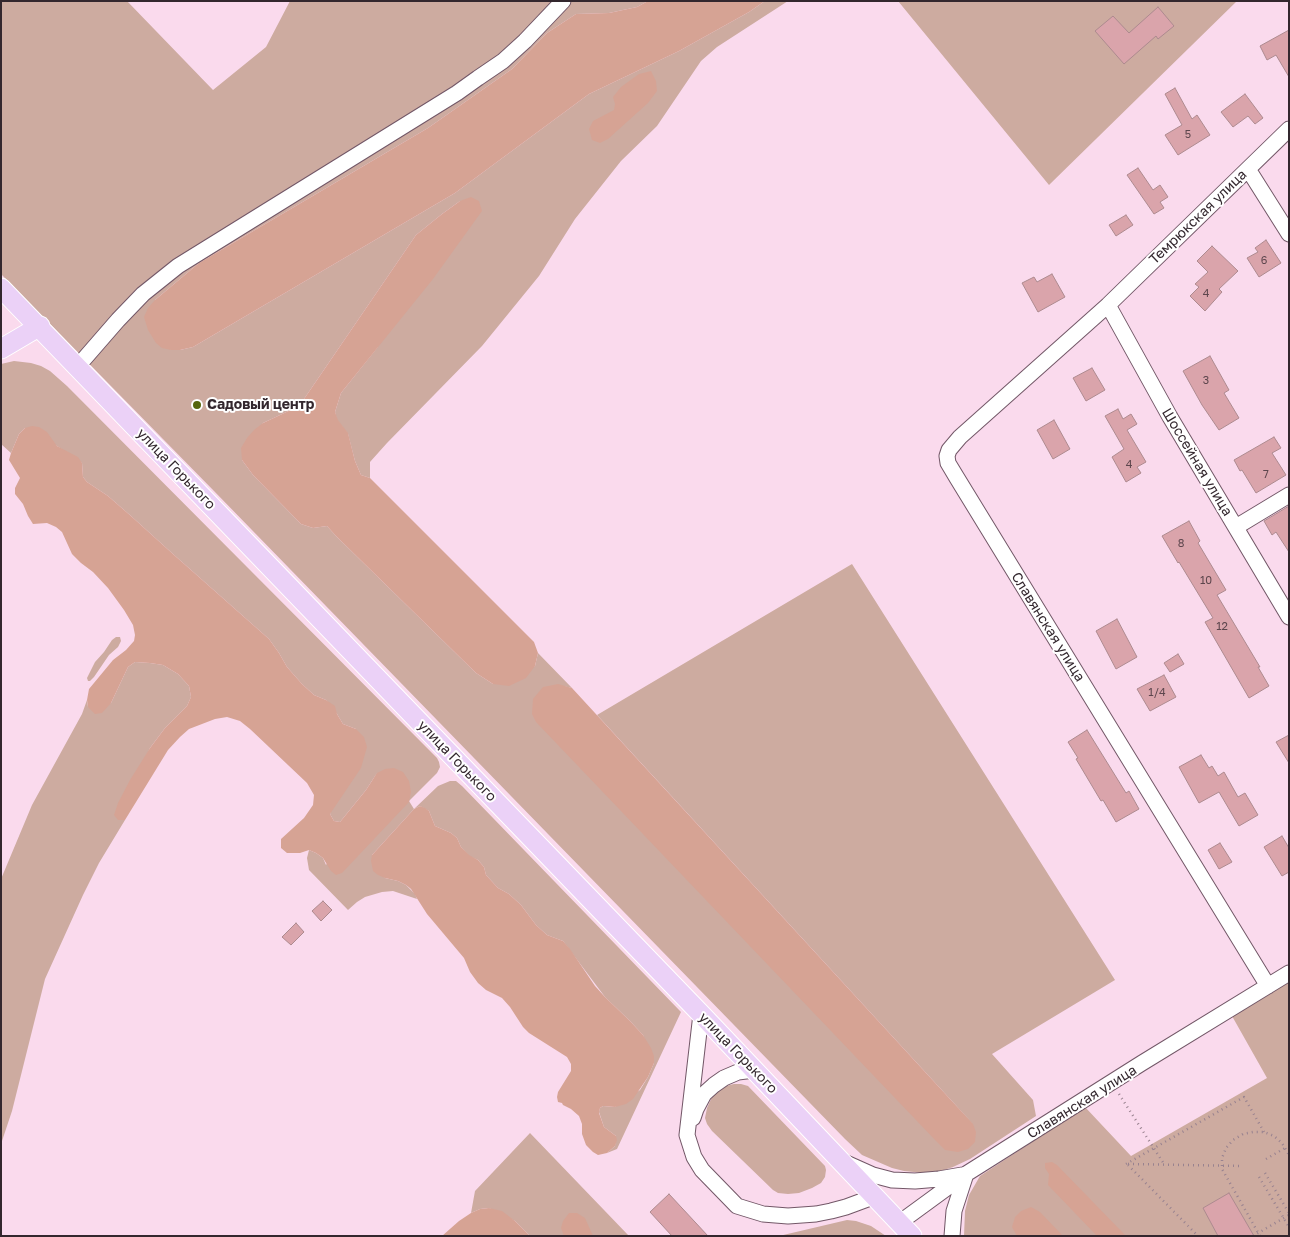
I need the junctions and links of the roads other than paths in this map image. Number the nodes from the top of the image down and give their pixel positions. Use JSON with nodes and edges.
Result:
{"nodes":[{"id":1,"x":563,"y":1,"type":"edge"},
{"id":2,"x":1289,"y":130,"type":"edge"},
{"id":3,"x":1248,"y":169,"type":"junction"},
{"id":4,"x":1289,"y":234,"type":"edge"},
{"id":5,"x":1,"y":288,"type":"edge"},
{"id":6,"x":1108,"y":305,"type":"junction"},
{"id":7,"x":40,"y":326,"type":"junction"},
{"id":8,"x":1,"y":349,"type":"edge"},
{"id":9,"x":78,"y":366,"type":"junction"},
{"id":10,"x":1289,"y":495,"type":"edge"},
{"id":11,"x":1236,"y":527,"type":"junction"},
{"id":12,"x":1289,"y":617,"type":"edge"},
{"id":13,"x":1289,"y":973,"type":"edge"},
{"id":14,"x":1268,"y":986,"type":"junction"},
{"id":15,"x":700,"y":1014,"type":"junction"},
{"id":16,"x":754,"y":1070,"type":"junction"},
{"id":17,"x":687,"y":1135,"type":"junction"},
{"id":18,"x":837,"y":1158,"type":"junction"},
{"id":19,"x":966,"y":1174,"type":"junction"},
{"id":20,"x":873,"y":1196,"type":"junction"},
{"id":21,"x":905,"y":1229,"type":"edge"},
{"id":22,"x":952,"y":1236,"type":"edge"}],
"edges":[{"from":1,"to":9,"type":"street"},
{"from":2,"to":3,"type":"street","name":"Темрюкская улица"},
{"from":3,"to":4,"type":"street"},
{"from":3,"to":6,"type":"street","name":"Темрюкская улица"},
{"from":5,"to":7,"type":"main road","name":"улица Горького"},
{"from":6,"to":11,"type":"street","name":"Шоссейная улица"},
{"from":6,"to":14,"type":"street","name":"Славянская улица"},
{"from":7,"to":8,"type":"main road"},
{"from":7,"to":9,"type":"main road","name":"улица Горького"},
{"from":9,"to":15,"type":"main road","name":"улица Горького"},
{"from":10,"to":11,"type":"street"},
{"from":11,"to":12,"type":"street","name":"Шоссейная улица"},
{"from":13,"to":14,"type":"street","name":"Славянская улица"},
{"from":14,"to":19,"type":"street","name":"Славянская улица"},
{"from":15,"to":16,"type":"main road","name":"улица Горького"},
{"from":15,"to":17,"type":"street"},
{"from":16,"to":17,"type":"street"},
{"from":16,"to":18,"type":"main road","name":"улица Горького"},
{"from":17,"to":20,"type":"street"},
{"from":18,"to":19,"type":"street"},
{"from":18,"to":20,"type":"main road","name":"улица Горького"},
{"from":19,"to":21,"type":"street","name":"Славянская улица"},
{"from":19,"to":22,"type":"street"},
{"from":20,"to":21,"type":"main road","name":"улица Горького"}]}
